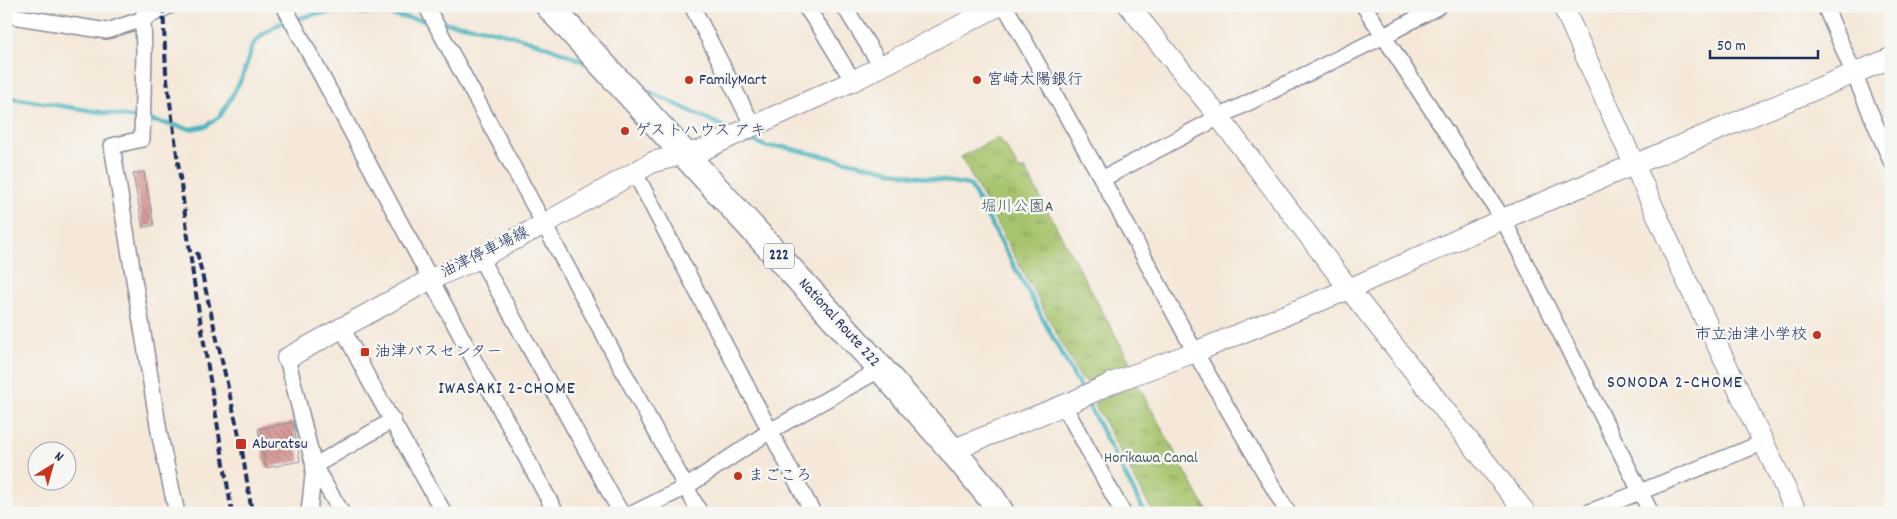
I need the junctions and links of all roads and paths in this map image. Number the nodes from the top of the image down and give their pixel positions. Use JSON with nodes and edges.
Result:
{"nodes":[{"id":1,"x":169,"y":6,"type":"edge"},
{"id":2,"x":284,"y":6,"type":"edge"},
{"id":3,"x":426,"y":6,"type":"edge"},
{"id":4,"x":549,"y":6,"type":"edge"},
{"id":5,"x":692,"y":6,"type":"edge"},
{"id":6,"x":804,"y":6,"type":"edge"},
{"id":7,"x":844,"y":6,"type":"edge"},
{"id":8,"x":998,"y":6,"type":"edge"},
{"id":9,"x":1005,"y":6,"type":"edge"},
{"id":10,"x":1128,"y":6,"type":"edge"},
{"id":11,"x":1364,"y":6,"type":"edge"},
{"id":12,"x":1438,"y":6,"type":"edge"},
{"id":13,"x":1563,"y":6,"type":"edge"},
{"id":14,"x":1825,"y":6,"type":"edge"},
{"id":15,"x":144,"y":13,"type":"edge"},
{"id":16,"x":6,"y":15,"type":"edge"},
{"id":17,"x":1384,"y":36,"type":"junction"},
{"id":18,"x":1891,"y":58,"type":"edge"},
{"id":19,"x":881,"y":66,"type":"junction"},
{"id":20,"x":1854,"y":74,"type":"junction"},
{"id":21,"x":853,"y":80,"type":"junction"},
{"id":22,"x":1218,"y":117,"type":"junction"},
{"id":23,"x":753,"y":126,"type":"junction"},
{"id":24,"x":686,"y":154,"type":"junction"},
{"id":25,"x":1891,"y":162,"type":"edge"},
{"id":26,"x":1634,"y":164,"type":"junction"},
{"id":27,"x":635,"y":172,"type":"junction"},
{"id":28,"x":1102,"y":179,"type":"junction"},
{"id":29,"x":1503,"y":219,"type":"junction"},
{"id":30,"x":544,"y":224,"type":"junction"},
{"id":31,"x":480,"y":258,"type":"junction"},
{"id":32,"x":431,"y":279,"type":"junction"},
{"id":33,"x":1349,"y":289,"type":"junction"},
{"id":34,"x":342,"y":327,"type":"junction"},
{"id":35,"x":1195,"y":352,"type":"junction"},
{"id":36,"x":287,"y":358,"type":"joint"},
{"id":37,"x":881,"y":369,"type":"junction"},
{"id":38,"x":1069,"y":402,"type":"junction"},
{"id":39,"x":393,"y":420,"type":"junction"},
{"id":40,"x":770,"y":431,"type":"junction"},
{"id":41,"x":1765,"y":442,"type":"junction"},
{"id":42,"x":952,"y":450,"type":"junction"},
{"id":43,"x":314,"y":466,"type":"junction"},
{"id":44,"x":686,"y":487,"type":"junction"},
{"id":45,"x":1640,"y":491,"type":"junction"},
{"id":46,"x":177,"y":513,"type":"edge"},
{"id":47,"x":309,"y":513,"type":"edge"},
{"id":48,"x":342,"y":513,"type":"edge"},
{"id":49,"x":444,"y":513,"type":"edge"},
{"id":50,"x":556,"y":513,"type":"edge"},
{"id":51,"x":621,"y":513,"type":"edge"},
{"id":52,"x":634,"y":513,"type":"edge"},
{"id":53,"x":700,"y":513,"type":"edge"},
{"id":54,"x":813,"y":513,"type":"edge"},
{"id":55,"x":1001,"y":513,"type":"edge"},
{"id":56,"x":1123,"y":513,"type":"edge"},
{"id":57,"x":1288,"y":513,"type":"edge"},
{"id":58,"x":1526,"y":513,"type":"edge"},
{"id":59,"x":1587,"y":513,"type":"edge"},
{"id":60,"x":1651,"y":513,"type":"edge"},
{"id":61,"x":1797,"y":513,"type":"edge"}],
"edges":[{"from":1,"to":15,"type":"street"},
{"from":2,"to":32,"type":"street"},
{"from":3,"to":30,"type":"street"},
{"from":4,"to":24,"type":"highway","name":"National Route 222","number":"222"},
{"from":5,"to":23,"type":"street"},
{"from":6,"to":21,"type":"street"},
{"from":7,"to":19,"type":"street"},
{"from":8,"to":19,"type":"street","name":"油津停車場線"},
{"from":9,"to":28,"type":"street"},
{"from":10,"to":22,"type":"street"},
{"from":11,"to":17,"type":"street"},
{"from":12,"to":17,"type":"street"},
{"from":13,"to":26,"type":"street"},
{"from":14,"to":20,"type":"street"},
{"from":15,"to":16,"type":"street"},
{"from":15,"to":46,"type":"street"},
{"from":17,"to":22,"type":"street"},
{"from":17,"to":29,"type":"street"},
{"from":18,"to":20,"type":"street"},
{"from":19,"to":21,"type":"street","name":"油津停車場線"},
{"from":20,"to":25,"type":"street"},
{"from":20,"to":26,"type":"street"},
{"from":21,"to":23,"type":"street","name":"油津停車場線"},
{"from":22,"to":28,"type":"street"},
{"from":22,"to":33,"type":"street"},
{"from":23,"to":24,"type":"street","name":"油津停車場線"},
{"from":24,"to":27,"type":"street","name":"油津停車場線"},
{"from":24,"to":37,"type":"highway","name":"National Route 222","number":"222"},
{"from":26,"to":29,"type":"street"},
{"from":26,"to":41,"type":"street"},
{"from":27,"to":30,"type":"street","name":"油津停車場線"},
{"from":27,"to":40,"type":"street"},
{"from":28,"to":35,"type":"street"},
{"from":29,"to":33,"type":"street"},
{"from":29,"to":45,"type":"street"},
{"from":30,"to":31,"type":"street","name":"油津停車場線"},
{"from":30,"to":44,"type":"street"},
{"from":31,"to":32,"type":"street","name":"油津停車場線"},
{"from":31,"to":51,"type":"street"},
{"from":32,"to":34,"type":"street","name":"油津停車場線"},
{"from":32,"to":50,"type":"street"},
{"from":33,"to":35,"type":"street"},
{"from":33,"to":58,"type":"street"},
{"from":34,"to":36,"type":"street","name":"油津停車場線"},
{"from":34,"to":39,"type":"street"},
{"from":35,"to":38,"type":"street"},
{"from":35,"to":57,"type":"street"},
{"from":36,"to":43,"type":"street"},
{"from":37,"to":40,"type":"street"},
{"from":37,"to":42,"type":"highway","name":"National Route 222","number":"222"},
{"from":38,"to":42,"type":"street"},
{"from":38,"to":56,"type":"street"},
{"from":39,"to":43,"type":"street"},
{"from":39,"to":49,"type":"street"},
{"from":40,"to":44,"type":"street"},
{"from":40,"to":54,"type":"street"},
{"from":41,"to":45,"type":"street"},
{"from":41,"to":61,"type":"street"},
{"from":42,"to":55,"type":"highway","name":"National Route 222","number":"222"},
{"from":43,"to":47,"type":"street"},
{"from":43,"to":48,"type":"street"},
{"from":44,"to":52,"type":"street"},
{"from":44,"to":53,"type":"street"},
{"from":45,"to":59,"type":"street"},
{"from":45,"to":60,"type":"street"}]}
